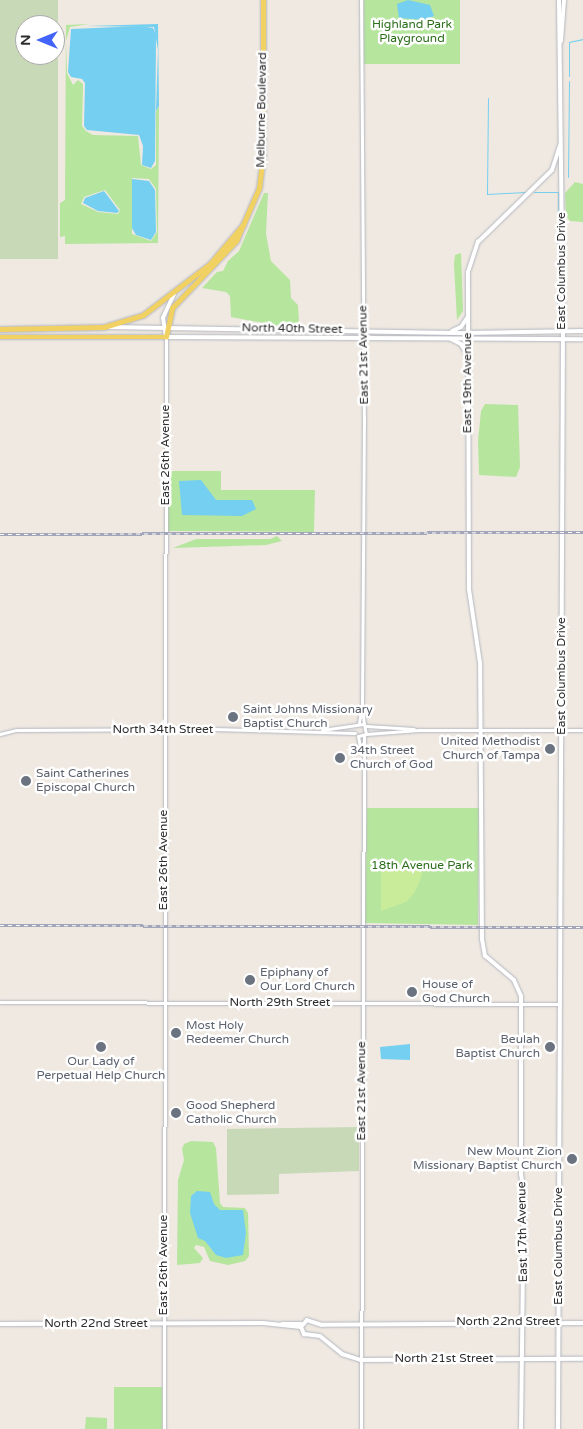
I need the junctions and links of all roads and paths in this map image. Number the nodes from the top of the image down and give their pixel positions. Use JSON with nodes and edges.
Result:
{"nodes":[{"id":1,"x":263,"y":0,"type":"edge"},
{"id":2,"x":361,"y":0,"type":"edge"},
{"id":3,"x":558,"y":0,"type":"edge"},
{"id":4,"x":564,"y":0,"type":"edge"},
{"id":5,"x":560,"y":44,"type":"junction"},
{"id":6,"x":561,"y":138,"type":"junction"},
{"id":7,"x":554,"y":166,"type":"junction"},
{"id":8,"x":562,"y":170,"type":"junction"},
{"id":9,"x":248,"y":217,"type":"junction"},
{"id":10,"x":174,"y":294,"type":"junction"},
{"id":11,"x":468,"y":316,"type":"junction"},
{"id":12,"x":104,"y":327,"type":"junction"},
{"id":13,"x":165,"y":327,"type":"junction"},
{"id":14,"x":0,"y":329,"type":"edge"},
{"id":15,"x":313,"y":330,"type":"junction"},
{"id":16,"x":363,"y":330,"type":"junction"},
{"id":17,"x":562,"y":331,"type":"junction"},
{"id":18,"x":583,"y":331,"type":"edge"},
{"id":19,"x":448,"y":332,"type":"junction"},
{"id":20,"x":468,"y":333,"type":"junction"},
{"id":21,"x":364,"y":336,"type":"junction"},
{"id":22,"x":0,"y":337,"type":"edge"},
{"id":23,"x":166,"y":337,"type":"junction"},
{"id":24,"x":313,"y":337,"type":"junction"},
{"id":25,"x":448,"y":338,"type":"junction"},
{"id":26,"x":468,"y":338,"type":"junction"},
{"id":27,"x":562,"y":339,"type":"junction"},
{"id":28,"x":583,"y":339,"type":"edge"},
{"id":29,"x":468,"y":356,"type":"junction"},
{"id":30,"x":362,"y":710,"type":"junction"},
{"id":31,"x":359,"y":723,"type":"junction"},
{"id":32,"x":365,"y":725,"type":"junction"},
{"id":33,"x":355,"y":726,"type":"junction"},
{"id":34,"x":481,"y":729,"type":"junction"},
{"id":35,"x":165,"y":730,"type":"junction"},
{"id":36,"x":322,"y":730,"type":"junction"},
{"id":37,"x":419,"y":730,"type":"junction"},
{"id":38,"x":562,"y":730,"type":"junction"},
{"id":39,"x":583,"y":730,"type":"edge"},
{"id":40,"x":1,"y":732,"type":"edge"},
{"id":41,"x":356,"y":734,"type":"junction"},
{"id":42,"x":365,"y":735,"type":"junction"},
{"id":43,"x":362,"y":753,"type":"junction"},
{"id":44,"x":483,"y":948,"type":"joint"},
{"id":45,"x":0,"y":1002,"type":"edge"},
{"id":46,"x":164,"y":1002,"type":"junction"},
{"id":47,"x":362,"y":1004,"type":"junction"},
{"id":48,"x":521,"y":1004,"type":"junction"},
{"id":49,"x":560,"y":1004,"type":"junction"},
{"id":50,"x":361,"y":1322,"type":"junction"},
{"id":51,"x":524,"y":1322,"type":"junction"},
{"id":52,"x":558,"y":1322,"type":"junction"},
{"id":53,"x":164,"y":1323,"type":"junction"},
{"id":54,"x":314,"y":1323,"type":"junction"},
{"id":55,"x":583,"y":1323,"type":"edge"},
{"id":56,"x":0,"y":1324,"type":"edge"},
{"id":57,"x":301,"y":1326,"type":"junction"},
{"id":58,"x":312,"y":1334,"type":"junction"},
{"id":59,"x":523,"y":1359,"type":"junction"},
{"id":60,"x":558,"y":1359,"type":"junction"},
{"id":61,"x":583,"y":1359,"type":"edge"},
{"id":62,"x":361,"y":1360,"type":"junction"},
{"id":63,"x":164,"y":1429,"type":"edge"},
{"id":64,"x":361,"y":1429,"type":"edge"},
{"id":65,"x":521,"y":1429,"type":"edge"},
{"id":66,"x":558,"y":1429,"type":"edge"}],
"edges":[{"from":1,"to":9,"type":"main road","name":"Melburne Boulevard"},
{"from":2,"to":16,"type":"street","name":"East 21st Avenue"},
{"from":3,"to":5,"type":"main road","name":"East Columbus Drive"},
{"from":4,"to":5,"type":"main road","name":"East Columbus Drive"},
{"from":5,"to":6,"type":"main road","name":"East Columbus Drive"},
{"from":6,"to":7,"type":"main road"},
{"from":6,"to":8,"type":"main road","name":"East Columbus Drive"},
{"from":7,"to":8,"type":"main road"},
{"from":7,"to":11,"type":"main road","name":"East 19th Avenue"},
{"from":8,"to":17,"type":"main road","name":"East Columbus Drive"},
{"from":9,"to":10,"type":"main road","name":"Melburne Boulevard"},
{"from":9,"to":13,"type":"main road","name":"Melburne Boulevard"},
{"from":10,"to":12,"type":"main road","name":"Melburne Boulevard"},
{"from":10,"to":13,"type":"main road"},
{"from":11,"to":19,"type":"main road"},
{"from":11,"to":20,"type":"main road","name":"East 19th Avenue"},
{"from":12,"to":13,"type":"main road","name":"North 40th Street"},
{"from":12,"to":14,"type":"main road","name":"North 40th Street"},
{"from":13,"to":15,"type":"main road","name":"North 40th Street"},
{"from":13,"to":23,"type":"main road","name":"Melburne Boulevard"},
{"from":15,"to":16,"type":"main road","name":"North 40th Street"},
{"from":15,"to":24,"type":"main road"},
{"from":16,"to":19,"type":"main road","name":"North 40th Street"},
{"from":16,"to":21,"type":"street","name":"East 21st Avenue"},
{"from":17,"to":18,"type":"main road","name":"North 40th Street"},
{"from":17,"to":20,"type":"main road","name":"North 40th Street"},
{"from":17,"to":27,"type":"main road","name":"East Columbus Drive"},
{"from":19,"to":20,"type":"main road","name":"North 40th Street"},
{"from":20,"to":26,"type":"main road","name":"East 19th Avenue"},
{"from":21,"to":24,"type":"main road","name":"North 40th Street"},
{"from":21,"to":25,"type":"main road","name":"North 40th Street"},
{"from":21,"to":30,"type":"street","name":"East 21st Avenue"},
{"from":22,"to":23,"type":"main road","name":"North 40th Street"},
{"from":23,"to":24,"type":"main road","name":"North 40th Street"},
{"from":23,"to":35,"type":"street","name":"East 26th Avenue"},
{"from":25,"to":26,"type":"main road","name":"North 40th Street"},
{"from":25,"to":29,"type":"main road"},
{"from":26,"to":27,"type":"main road","name":"North 40th Street"},
{"from":26,"to":29,"type":"main road","name":"East 19th Avenue"},
{"from":27,"to":28,"type":"main road","name":"North 40th Street"},
{"from":27,"to":38,"type":"main road","name":"East Columbus Drive"},
{"from":29,"to":34,"type":"main road","name":"East 19th Avenue"},
{"from":30,"to":31,"type":"street","name":"East 21st Avenue"},
{"from":30,"to":32,"type":"street","name":"East 21st Avenue"},
{"from":31,"to":32,"type":"street"},
{"from":31,"to":33,"type":"street"},
{"from":32,"to":37,"type":"street"},
{"from":32,"to":42,"type":"street","name":"East 21st Avenue"},
{"from":33,"to":36,"type":"street","name":"North 34th Street"},
{"from":33,"to":41,"type":"street","name":"East 21st Avenue"},
{"from":34,"to":37,"type":"street"},
{"from":34,"to":38,"type":"street"},
{"from":34,"to":44,"type":"main road","name":"East 19th Avenue"},
{"from":35,"to":36,"type":"street","name":"North 34th Street"},
{"from":35,"to":40,"type":"street","name":"North 34th Street"},
{"from":35,"to":46,"type":"street","name":"East 26th Avenue"},
{"from":36,"to":41,"type":"street","name":"North 34th Street"},
{"from":37,"to":42,"type":"street"},
{"from":38,"to":39,"type":"street"},
{"from":38,"to":49,"type":"main road","name":"East Columbus Drive"},
{"from":41,"to":42,"type":"street","name":"North 34th Street"},
{"from":41,"to":43,"type":"street","name":"East 21st Avenue"},
{"from":42,"to":43,"type":"street","name":"East 21st Avenue"},
{"from":43,"to":47,"type":"street","name":"East 21st Avenue"},
{"from":44,"to":48,"type":"main road","name":"East 17th Avenue"},
{"from":45,"to":46,"type":"street","name":"North 29th Street"},
{"from":46,"to":47,"type":"street","name":"North 29th Street"},
{"from":46,"to":53,"type":"street","name":"East 26th Avenue"},
{"from":47,"to":48,"type":"street","name":"North 29th Street"},
{"from":47,"to":50,"type":"street","name":"East 21st Avenue"},
{"from":48,"to":49,"type":"street","name":"North 29th Street"},
{"from":48,"to":51,"type":"main road","name":"East 17th Avenue"},
{"from":49,"to":52,"type":"main road","name":"East Columbus Drive"},
{"from":50,"to":51,"type":"main road","name":"North 22nd Street"},
{"from":50,"to":54,"type":"main road","name":"North 22nd Street"},
{"from":50,"to":62,"type":"street","name":"East 21st Avenue"},
{"from":51,"to":52,"type":"main road","name":"North 22nd Street"},
{"from":51,"to":59,"type":"main road","name":"East 17th Avenue"},
{"from":52,"to":55,"type":"main road","name":"North 22nd Street"},
{"from":52,"to":60,"type":"main road","name":"East Columbus Drive"},
{"from":53,"to":56,"type":"main road","name":"North 22nd Street"},
{"from":53,"to":57,"type":"main road","name":"North 22nd Street"},
{"from":53,"to":63,"type":"street","name":"East 26th Avenue"},
{"from":54,"to":57,"type":"main road","name":"North 22nd Street"},
{"from":54,"to":58,"type":"main road"},
{"from":57,"to":58,"type":"main road","name":"North 21st Street"},
{"from":58,"to":62,"type":"main road","name":"North 21st Street"},
{"from":59,"to":60,"type":"main road","name":"North 21st Street"},
{"from":59,"to":62,"type":"main road","name":"North 21st Street"},
{"from":59,"to":65,"type":"main road","name":"East 17th Avenue"},
{"from":60,"to":61,"type":"main road","name":"North 21st Street"},
{"from":60,"to":66,"type":"main road","name":"East Columbus Drive"},
{"from":62,"to":64,"type":"street","name":"East 21st Avenue"}]}
